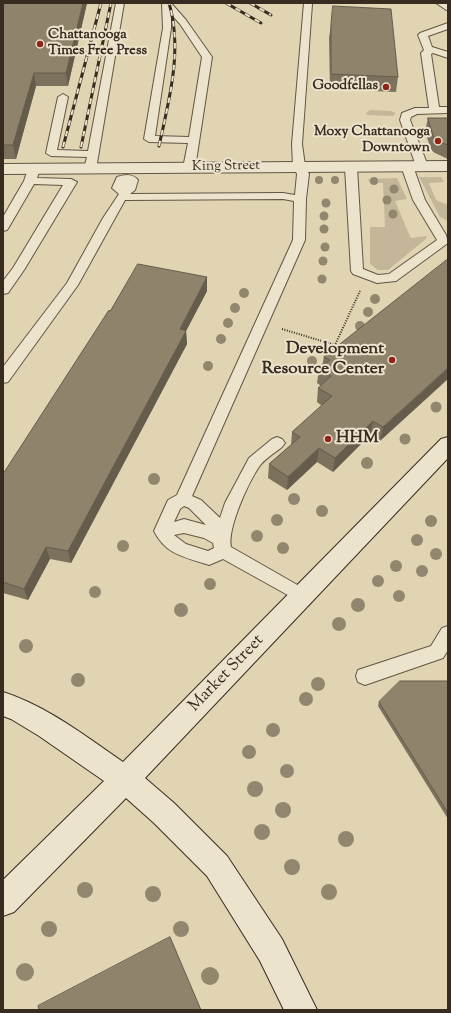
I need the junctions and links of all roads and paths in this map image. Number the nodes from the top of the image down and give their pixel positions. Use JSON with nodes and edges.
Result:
{"nodes":[{"id":1,"x":120,"y":3,"type":"edge"},
{"id":2,"x":440,"y":3,"type":"edge"},
{"id":3,"x":166,"y":4,"type":"edge"},
{"id":4,"x":308,"y":4,"type":"dead end"},
{"id":5,"x":448,"y":8,"type":"edge"},
{"id":6,"x":448,"y":26,"type":"edge"},
{"id":7,"x":429,"y":51,"type":"junction"},
{"id":8,"x":448,"y":54,"type":"edge"},
{"id":9,"x":63,"y":97,"type":"dead end"},
{"id":10,"x":434,"y":110,"type":"junction"},
{"id":11,"x":448,"y":110,"type":"edge"},
{"id":12,"x":194,"y":140,"type":"junction"},
{"id":13,"x":93,"y":154,"type":"junction"},
{"id":14,"x":299,"y":166,"type":"junction"},
{"id":15,"x":407,"y":166,"type":"junction"},
{"id":16,"x":422,"y":166,"type":"junction"},
{"id":17,"x":351,"y":167,"type":"junction"},
{"id":18,"x":447,"y":167,"type":"edge"},
{"id":19,"x":189,"y":168,"type":"junction"},
{"id":20,"x":3,"y":169,"type":"edge"},
{"id":21,"x":90,"y":169,"type":"junction"},
{"id":22,"x":128,"y":173,"type":"junction"},
{"id":23,"x":32,"y":175,"type":"junction"},
{"id":24,"x":122,"y":195,"type":"junction"},
{"id":25,"x":300,"y":199,"type":"junction"},
{"id":26,"x":3,"y":227,"type":"edge"},
{"id":27,"x":367,"y":276,"type":"junction"},
{"id":28,"x":3,"y":290,"type":"edge"},
{"id":29,"x":262,"y":323,"type":"junction"},
{"id":30,"x":335,"y":345,"type":"junction"},
{"id":31,"x":342,"y":347,"type":"edge"},
{"id":32,"x":3,"y":378,"type":"edge"},
{"id":33,"x":277,"y":443,"type":"dead end"},
{"id":34,"x":448,"y":445,"type":"edge"},
{"id":35,"x":183,"y":499,"type":"junction"},
{"id":36,"x":162,"y":530,"type":"junction"},
{"id":37,"x":222,"y":545,"type":"junction"},
{"id":38,"x":302,"y":596,"type":"junction"},
{"id":39,"x":448,"y":634,"type":"edge"},
{"id":40,"x":442,"y":652,"type":"edge"},
{"id":41,"x":364,"y":676,"type":"dead end"},
{"id":42,"x":8,"y":702,"type":"edge"},
{"id":43,"x":125,"y":779,"type":"junction"},
{"id":44,"x":3,"y":901,"type":"edge"},
{"id":45,"x":301,"y":1010,"type":"edge"}],
"edges":[{"from":1,"to":13,"type":"lane"},
{"from":2,"to":5,"type":"lane"},
{"from":3,"to":12,"type":"lane"},
{"from":3,"to":12,"type":"lane"},
{"from":4,"to":14,"type":"lane"},
{"from":6,"to":7,"type":"lane"},
{"from":7,"to":8,"type":"lane"},
{"from":7,"to":10,"type":"lane"},
{"from":9,"to":13,"type":"lane"},
{"from":10,"to":11,"type":"lane"},
{"from":10,"to":16,"type":"lane"},
{"from":12,"to":19,"type":"lane"},
{"from":13,"to":21,"type":"lane"},
{"from":14,"to":17,"type":"street","name":"King Street"},
{"from":14,"to":19,"type":"street","name":"King Street"},
{"from":14,"to":25,"type":"lane"},
{"from":15,"to":16,"type":"street","name":"King Street"},
{"from":15,"to":17,"type":"street","name":"King Street"},
{"from":15,"to":27,"type":"lane"},
{"from":16,"to":18,"type":"street","name":"King Street"},
{"from":17,"to":27,"type":"lane"},
{"from":19,"to":22,"type":"street","name":"King Street"},
{"from":20,"to":23,"type":"street","name":"King Street"},
{"from":21,"to":22,"type":"street","name":"King Street"},
{"from":21,"to":23,"type":"street","name":"King Street"},
{"from":22,"to":24,"type":"lane"},
{"from":23,"to":26,"type":"lane"},
{"from":23,"to":28,"type":"lane"},
{"from":24,"to":25,"type":"lane"},
{"from":24,"to":32,"type":"lane"},
{"from":25,"to":29,"type":"lane"},
{"from":27,"to":30,"type":"path"},
{"from":29,"to":30,"type":"path"},
{"from":29,"to":35,"type":"lane"},
{"from":30,"to":31,"type":"path"},
{"from":33,"to":37,"type":"lane"},
{"from":34,"to":38,"type":"street","name":"Market Street"},
{"from":35,"to":36,"type":"lane"},
{"from":35,"to":37,"type":"lane"},
{"from":36,"to":37,"type":"lane"},
{"from":36,"to":37,"type":"lane"},
{"from":37,"to":38,"type":"lane"},
{"from":38,"to":43,"type":"street","name":"Market Street"},
{"from":39,"to":40,"type":"lane"},
{"from":40,"to":41,"type":"lane"},
{"from":42,"to":43,"type":"street"},
{"from":43,"to":44,"type":"street","name":"Market Street"},
{"from":43,"to":45,"type":"street"}]}
